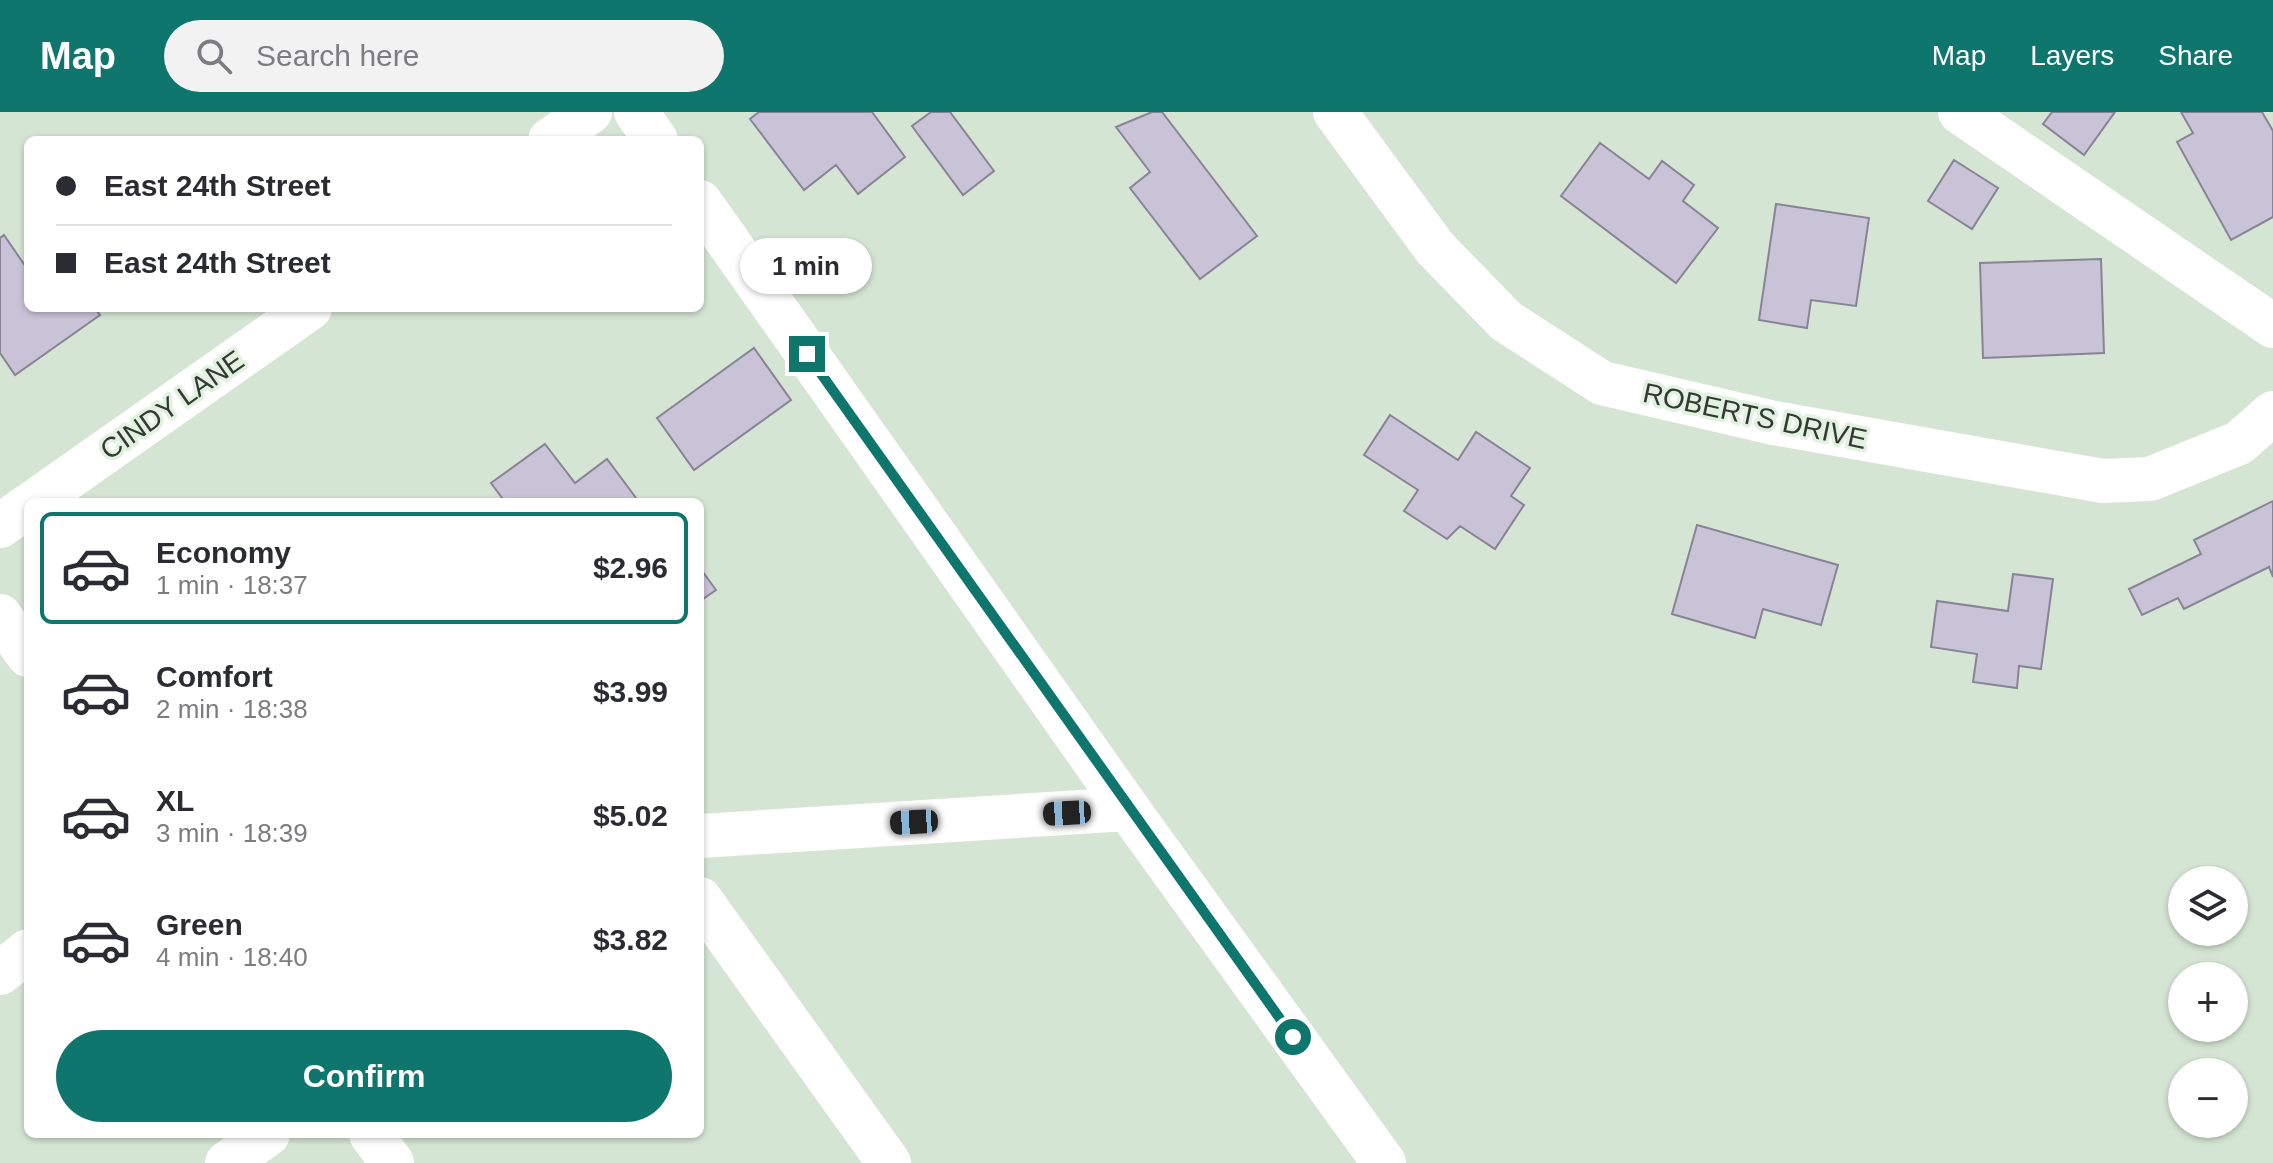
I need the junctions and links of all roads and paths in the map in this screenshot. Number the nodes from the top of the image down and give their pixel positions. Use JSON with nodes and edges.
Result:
{"nodes":[{"id":1,"x":590,"y":112,"type":"edge"},
{"id":2,"x":636,"y":112,"type":"edge"},
{"id":3,"x":1335,"y":112,"type":"edge"},
{"id":4,"x":1960,"y":112,"type":"edge"},
{"id":5,"x":556,"y":136,"type":"edge"},
{"id":6,"x":653,"y":136,"type":"edge"},
{"id":7,"x":704,"y":208,"type":"edge"},
{"id":8,"x":304,"y":312,"type":"edge"},
{"id":9,"x":2273,"y":326,"type":"edge"},
{"id":10,"x":2273,"y":413,"type":"edge"},
{"id":11,"x":40,"y":498,"type":"edge"},
{"id":12,"x":24,"y":509,"type":"edge"},
{"id":13,"x":0,"y":526,"type":"edge"},
{"id":14,"x":0,"y":618,"type":"edge"},
{"id":15,"x":24,"y":650,"type":"edge"},
{"id":16,"x":1128,"y":809,"type":"junction"},
{"id":17,"x":704,"y":836,"type":"edge"},
{"id":18,"x":704,"y":905,"type":"edge"},
{"id":19,"x":24,"y":954,"type":"edge"},
{"id":20,"x":0,"y":973,"type":"edge"},
{"id":21,"x":262,"y":1138,"type":"edge"},
{"id":22,"x":374,"y":1138,"type":"edge"},
{"id":23,"x":227,"y":1163,"type":"edge"},
{"id":24,"x":392,"y":1163,"type":"edge"},
{"id":25,"x":889,"y":1163,"type":"edge"},
{"id":26,"x":1384,"y":1163,"type":"edge"}],
"edges":[{"from":1,"to":5,"type":"street"},
{"from":2,"to":6,"type":"street"},
{"from":3,"to":10,"type":"street","name":"ROBERTS DRIVE"},
{"from":4,"to":9,"type":"street"},
{"from":7,"to":16,"type":"street"},
{"from":8,"to":11,"type":"street","name":"CINDY LANE"},
{"from":12,"to":13,"type":"street"},
{"from":14,"to":15,"type":"street"},
{"from":16,"to":17,"type":"street"},
{"from":16,"to":26,"type":"street"},
{"from":18,"to":25,"type":"street"},
{"from":19,"to":20,"type":"street"},
{"from":21,"to":23,"type":"street"},
{"from":22,"to":24,"type":"street"}]}
